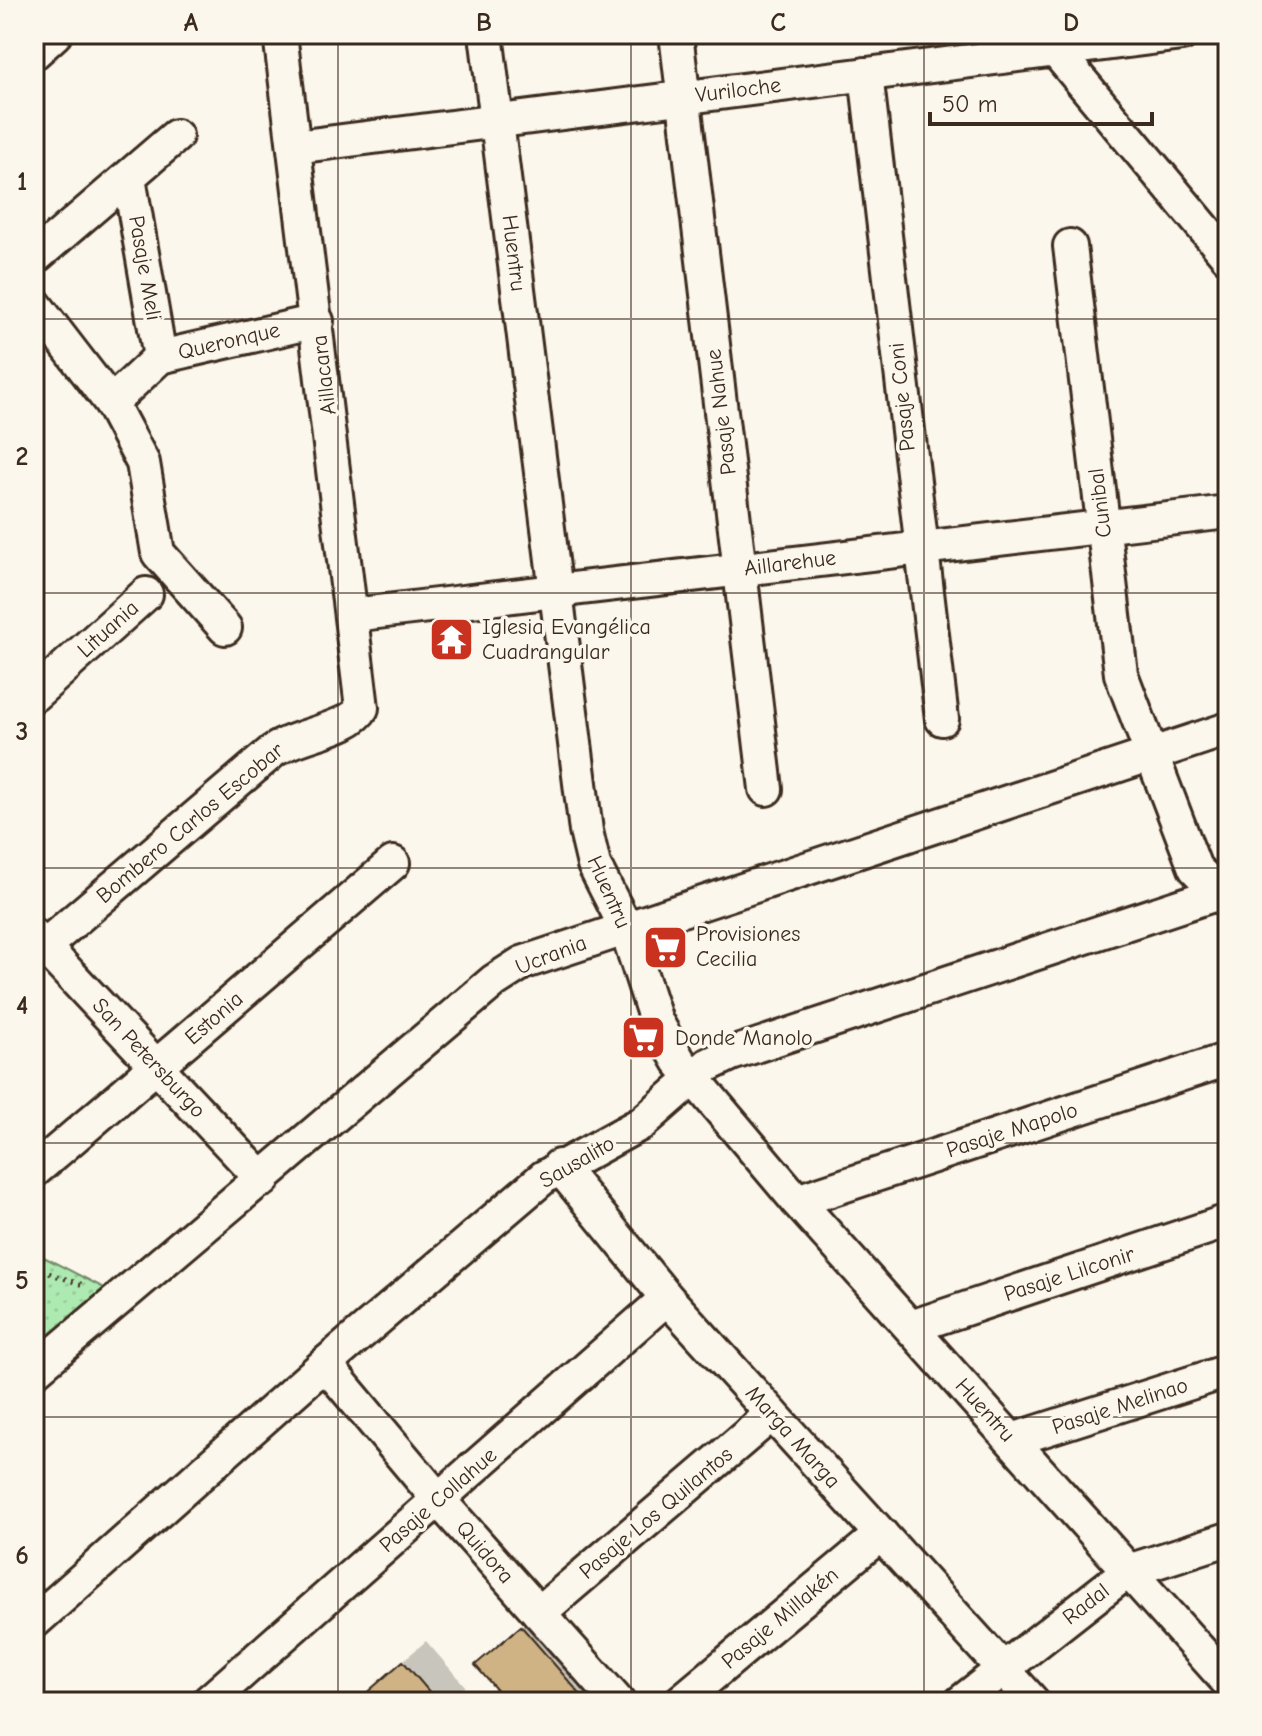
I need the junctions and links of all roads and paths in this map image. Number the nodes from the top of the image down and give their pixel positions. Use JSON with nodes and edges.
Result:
{"nodes":[{"id":1,"x":55,"y":34,"type":"edge"},
{"id":2,"x":280,"y":34,"type":"edge"},
{"id":3,"x":486,"y":34,"type":"edge"},
{"id":4,"x":676,"y":34,"type":"edge"},
{"id":5,"x":1182,"y":34,"type":"edge"},
{"id":6,"x":1048,"y":42,"type":"edge"},
{"id":7,"x":34,"y":53,"type":"edge"},
{"id":8,"x":866,"y":74,"type":"junction"},
{"id":9,"x":683,"y":98,"type":"junction"},
{"id":10,"x":497,"y":121,"type":"junction"},
{"id":11,"x":176,"y":136,"type":"dead end"},
{"id":12,"x":295,"y":147,"type":"junction"},
{"id":13,"x":129,"y":178,"type":"junction"},
{"id":14,"x":1070,"y":246,"type":"dead end"},
{"id":15,"x":1228,"y":257,"type":"edge"},
{"id":16,"x":34,"y":258,"type":"edge"},
{"id":17,"x":34,"y":303,"type":"edge"},
{"id":18,"x":317,"y":321,"type":"junction"},
{"id":19,"x":160,"y":357,"type":"junction"},
{"id":20,"x":111,"y":403,"type":"junction"},
{"id":21,"x":1228,"y":512,"type":"edge"},
{"id":22,"x":1102,"y":527,"type":"junction"},
{"id":23,"x":919,"y":548,"type":"junction"},
{"id":24,"x":740,"y":569,"type":"junction"},
{"id":25,"x":555,"y":591,"type":"junction"},
{"id":26,"x":146,"y":594,"type":"dead end"},
{"id":27,"x":352,"y":615,"type":"junction"},
{"id":28,"x":225,"y":628,"type":"dead end"},
{"id":29,"x":34,"y":695,"type":"edge"},
{"id":30,"x":358,"y":715,"type":"joint"},
{"id":31,"x":942,"y":719,"type":"dead end"},
{"id":32,"x":1228,"y":729,"type":"edge"},
{"id":33,"x":1150,"y":755,"type":"junction"},
{"id":34,"x":766,"y":789,"type":"dead end"},
{"id":35,"x":393,"y":863,"type":"dead end"},
{"id":36,"x":1225,"y":895,"type":"edge"},
{"id":37,"x":626,"y":928,"type":"junction"},
{"id":38,"x":37,"y":946,"type":"edge"},
{"id":39,"x":1228,"y":1059,"type":"edge"},
{"id":40,"x":158,"y":1066,"type":"junction"},
{"id":41,"x":692,"y":1077,"type":"junction"},
{"id":42,"x":559,"y":1166,"type":"junction"},
{"id":43,"x":34,"y":1171,"type":"edge"},
{"id":44,"x":263,"y":1180,"type":"junction"},
{"id":45,"x":797,"y":1201,"type":"junction"},
{"id":46,"x":1228,"y":1221,"type":"edge"},
{"id":47,"x":35,"y":1268,"type":"edge"},
{"id":48,"x":667,"y":1298,"type":"junction"},
{"id":49,"x":120,"y":1299,"type":"junction"},
{"id":50,"x":911,"y":1327,"type":"junction"},
{"id":51,"x":69,"y":1342,"type":"junction"},
{"id":52,"x":325,"y":1364,"type":"junction"},
{"id":53,"x":34,"y":1371,"type":"edge"},
{"id":54,"x":1228,"y":1371,"type":"edge"},
{"id":55,"x":772,"y":1414,"type":"junction"},
{"id":56,"x":1012,"y":1440,"type":"junction"},
{"id":57,"x":438,"y":1499,"type":"junction"},
{"id":58,"x":881,"y":1534,"type":"junction"},
{"id":59,"x":1228,"y":1539,"type":"edge"},
{"id":60,"x":1128,"y":1571,"type":"junction"},
{"id":61,"x":539,"y":1613,"type":"junction"},
{"id":62,"x":34,"y":1622,"type":"edge"},
{"id":63,"x":1003,"y":1669,"type":"junction"},
{"id":64,"x":1228,"y":1682,"type":"edge"},
{"id":65,"x":208,"y":1702,"type":"edge"},
{"id":66,"x":618,"y":1702,"type":"edge"},
{"id":67,"x":680,"y":1702,"type":"edge"},
{"id":68,"x":961,"y":1702,"type":"edge"},
{"id":69,"x":1033,"y":1702,"type":"edge"}],
"edges":[{"from":1,"to":7,"type":"street"},
{"from":2,"to":12,"type":"street","name":"Aillacara"},
{"from":3,"to":10,"type":"street","name":"Huentru"},
{"from":4,"to":9,"type":"street","name":"Pasaje Nahue"},
{"from":5,"to":6,"type":"street","name":"Vuriloche"},
{"from":6,"to":8,"type":"street","name":"Vuriloche"},
{"from":6,"to":15,"type":"street"},
{"from":8,"to":9,"type":"street","name":"Vuriloche"},
{"from":8,"to":23,"type":"street","name":"Pasaje Coni"},
{"from":9,"to":10,"type":"street","name":"Vuriloche"},
{"from":9,"to":24,"type":"street","name":"Pasaje Nahue"},
{"from":10,"to":12,"type":"street","name":"Vuriloche"},
{"from":10,"to":25,"type":"street","name":"Huentru"},
{"from":11,"to":13,"type":"street","name":"Pasaje Meli"},
{"from":12,"to":18,"type":"street","name":"Aillacara"},
{"from":13,"to":16,"type":"street","name":"Pasaje Meli"},
{"from":13,"to":19,"type":"street","name":"Pasaje Meli"},
{"from":14,"to":22,"type":"street","name":"Cunibal"},
{"from":17,"to":20,"type":"street"},
{"from":18,"to":19,"type":"street","name":"Queronque"},
{"from":18,"to":27,"type":"street","name":"Aillacara"},
{"from":19,"to":20,"type":"street","name":"Queronque"},
{"from":20,"to":28,"type":"street"},
{"from":21,"to":22,"type":"street","name":"Aillarehue"},
{"from":22,"to":23,"type":"street","name":"Aillarehue"},
{"from":22,"to":33,"type":"street","name":"Cunibal"},
{"from":23,"to":24,"type":"street","name":"Aillarehue"},
{"from":23,"to":31,"type":"street","name":"Pasaje Coni"},
{"from":24,"to":25,"type":"street","name":"Aillarehue"},
{"from":24,"to":34,"type":"street","name":"Pasaje Nahue"},
{"from":25,"to":27,"type":"street","name":"Aillarehue"},
{"from":25,"to":37,"type":"street","name":"Huentru"},
{"from":26,"to":29,"type":"street","name":"Lituania"},
{"from":27,"to":30,"type":"street","name":"Aillacara"},
{"from":30,"to":38,"type":"street","name":"Bombero Carlos Escobar"},
{"from":32,"to":33,"type":"street","name":"Ucrania"},
{"from":33,"to":36,"type":"street","name":"Cunibal"},
{"from":33,"to":37,"type":"street","name":"Ucrania"},
{"from":35,"to":40,"type":"street","name":"Estonia"},
{"from":36,"to":41,"type":"street","name":"Sausalito"},
{"from":37,"to":41,"type":"street","name":"Huentru"},
{"from":37,"to":44,"type":"street","name":"Ucrania"},
{"from":38,"to":40,"type":"street","name":"San Petersburgo"},
{"from":39,"to":45,"type":"street","name":"Pasaje Mapolo"},
{"from":40,"to":43,"type":"street","name":"Estonia"},
{"from":40,"to":44,"type":"street","name":"San Petersburgo"},
{"from":41,"to":42,"type":"street","name":"Sausalito"},
{"from":41,"to":45,"type":"street","name":"Huentru"},
{"from":42,"to":48,"type":"street","name":"Marga Marga"},
{"from":42,"to":52,"type":"street","name":"Sausalito"},
{"from":44,"to":49,"type":"street","name":"Ucrania"},
{"from":45,"to":50,"type":"street","name":"Huentru"},
{"from":46,"to":50,"type":"street","name":"Pasaje Lilconir"},
{"from":47,"to":49,"type":"path"},
{"from":47,"to":51,"type":"path"},
{"from":48,"to":55,"type":"street","name":"Marga Marga"},
{"from":48,"to":57,"type":"street","name":"Pasaje Collahue"},
{"from":49,"to":51,"type":"street","name":"Ucrania"},
{"from":50,"to":56,"type":"street","name":"Huentru"},
{"from":51,"to":53,"type":"street","name":"Ucrania"},
{"from":52,"to":57,"type":"street","name":"Quidora"},
{"from":52,"to":62,"type":"street","name":"Sausalito"},
{"from":54,"to":56,"type":"street","name":"Pasaje Melinao"},
{"from":55,"to":58,"type":"street","name":"Marga Marga"},
{"from":55,"to":61,"type":"street","name":"Pasaje Los Quilantos"},
{"from":56,"to":60,"type":"street","name":"Huentru"},
{"from":57,"to":61,"type":"street","name":"Quidora"},
{"from":57,"to":65,"type":"street","name":"Pasaje Collahue"},
{"from":58,"to":63,"type":"street","name":"Marga Marga"},
{"from":58,"to":67,"type":"street","name":"Pasaje Millakén"},
{"from":59,"to":60,"type":"street","name":"Radal"},
{"from":60,"to":63,"type":"street","name":"Radal"},
{"from":60,"to":64,"type":"street","name":"Huentru"},
{"from":61,"to":66,"type":"street","name":"Quidora"},
{"from":63,"to":68,"type":"street","name":"Radal"},
{"from":63,"to":69,"type":"street","name":"Marga Marga"}]}
